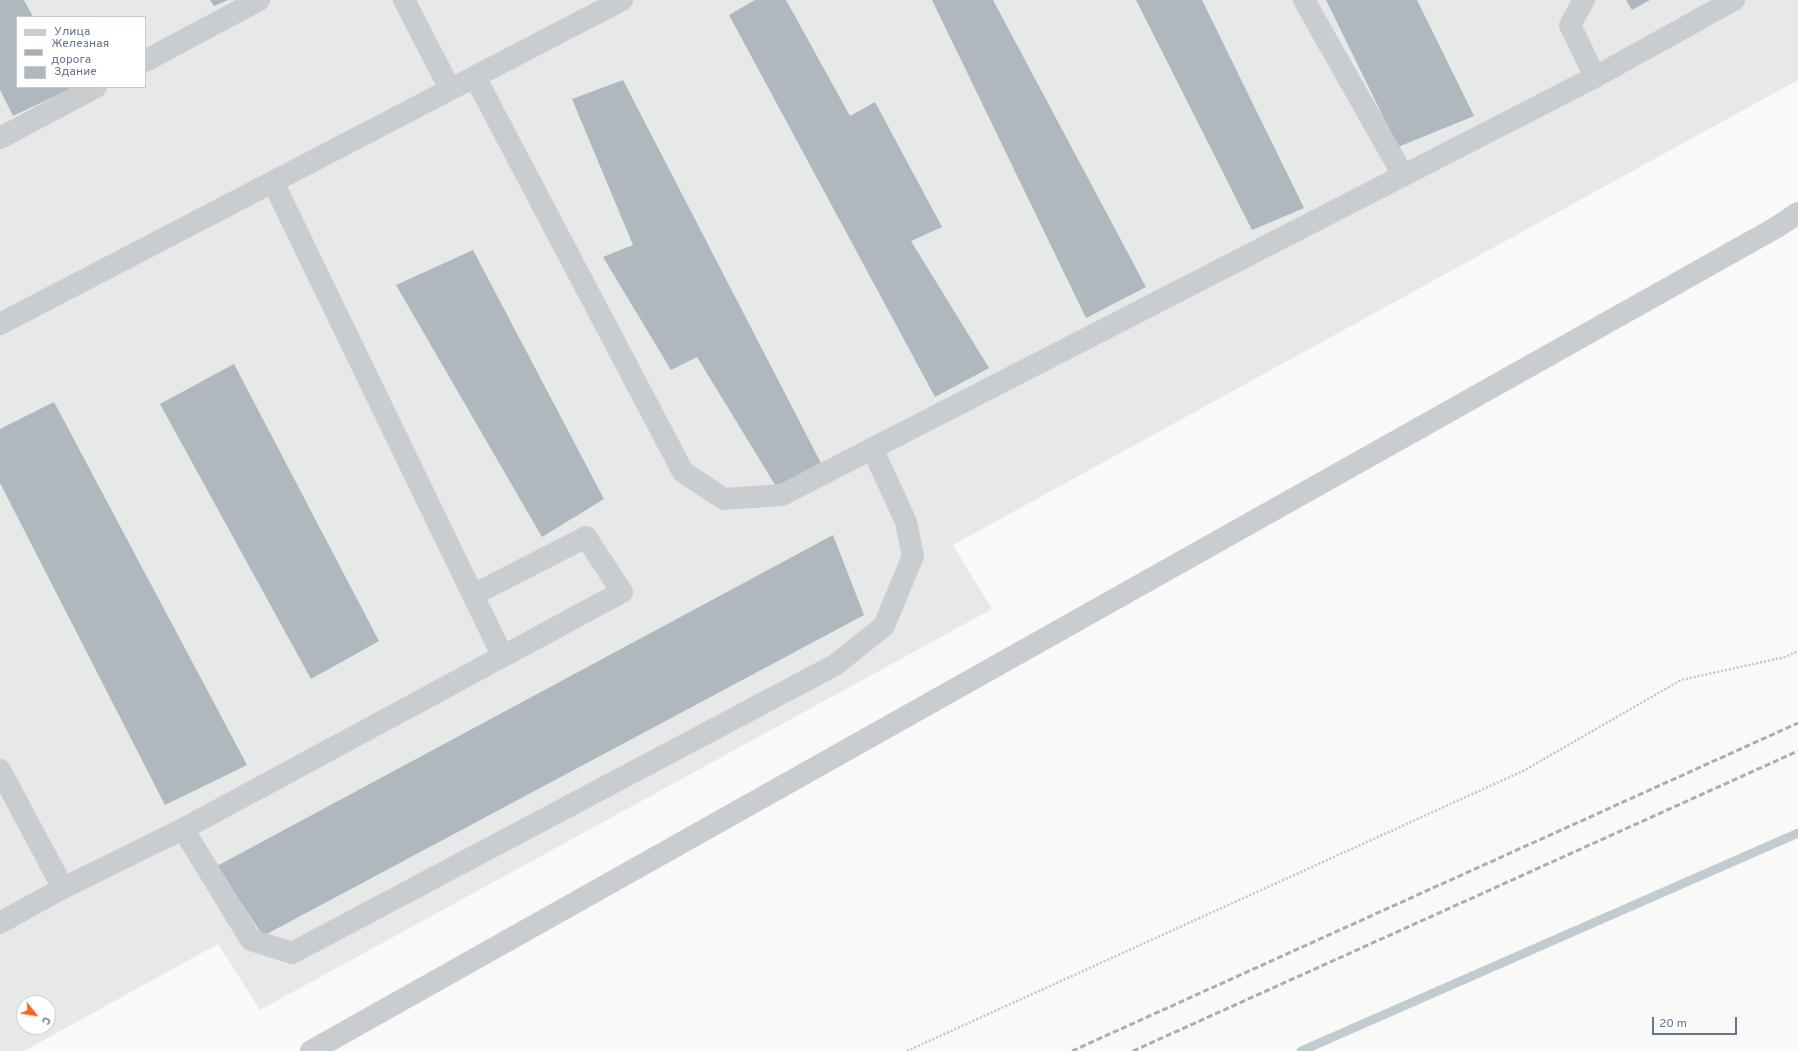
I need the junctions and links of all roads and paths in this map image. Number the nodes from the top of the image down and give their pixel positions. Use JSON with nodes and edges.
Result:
{"nodes":[{"id":1,"x":258,"y":0,"type":"edge"},
{"id":2,"x":404,"y":0,"type":"edge"},
{"id":3,"x":622,"y":0,"type":"edge"},
{"id":4,"x":1304,"y":0,"type":"edge"},
{"id":5,"x":1584,"y":0,"type":"edge"},
{"id":6,"x":1734,"y":0,"type":"edge"},
{"id":7,"x":146,"y":60,"type":"edge"},
{"id":8,"x":475,"y":77,"type":"junction"},
{"id":9,"x":1595,"y":77,"type":"junction"},
{"id":10,"x":94,"y":88,"type":"edge"},
{"id":11,"x":450,"y":90,"type":"junction"},
{"id":12,"x":0,"y":138,"type":"edge"},
{"id":13,"x":1403,"y":175,"type":"junction"},
{"id":14,"x":273,"y":182,"type":"junction"},
{"id":15,"x":1798,"y":213,"type":"edge"},
{"id":16,"x":0,"y":324,"type":"edge"},
{"id":17,"x":872,"y":448,"type":"junction"},
{"id":18,"x":473,"y":595,"type":"junction"},
{"id":19,"x":1798,"y":651,"type":"edge"},
{"id":20,"x":502,"y":655,"type":"junction"},
{"id":21,"x":0,"y":770,"type":"edge"},
{"id":22,"x":183,"y":830,"type":"junction"},
{"id":23,"x":62,"y":888,"type":"junction"},
{"id":24,"x":0,"y":923,"type":"edge"},
{"id":25,"x":311,"y":1051,"type":"edge"},
{"id":26,"x":907,"y":1051,"type":"edge"}],
"edges":[{"from":1,"to":7,"type":"lane"},
{"from":2,"to":11,"type":"lane"},
{"from":3,"to":8,"type":"lane"},
{"from":4,"to":13,"type":"lane"},
{"from":5,"to":9,"type":"lane"},
{"from":6,"to":9,"type":"lane"},
{"from":8,"to":11,"type":"lane"},
{"from":8,"to":17,"type":"lane"},
{"from":9,"to":13,"type":"lane"},
{"from":10,"to":12,"type":"lane"},
{"from":11,"to":14,"type":"lane"},
{"from":13,"to":17,"type":"lane"},
{"from":14,"to":16,"type":"lane"},
{"from":14,"to":18,"type":"lane"},
{"from":15,"to":25,"type":"lane"},
{"from":17,"to":22,"type":"lane"},
{"from":18,"to":20,"type":"lane"},
{"from":18,"to":20,"type":"lane"},
{"from":19,"to":26,"type":"path"},
{"from":20,"to":22,"type":"lane"},
{"from":21,"to":23,"type":"lane"},
{"from":22,"to":23,"type":"lane"},
{"from":23,"to":24,"type":"lane"}]}
